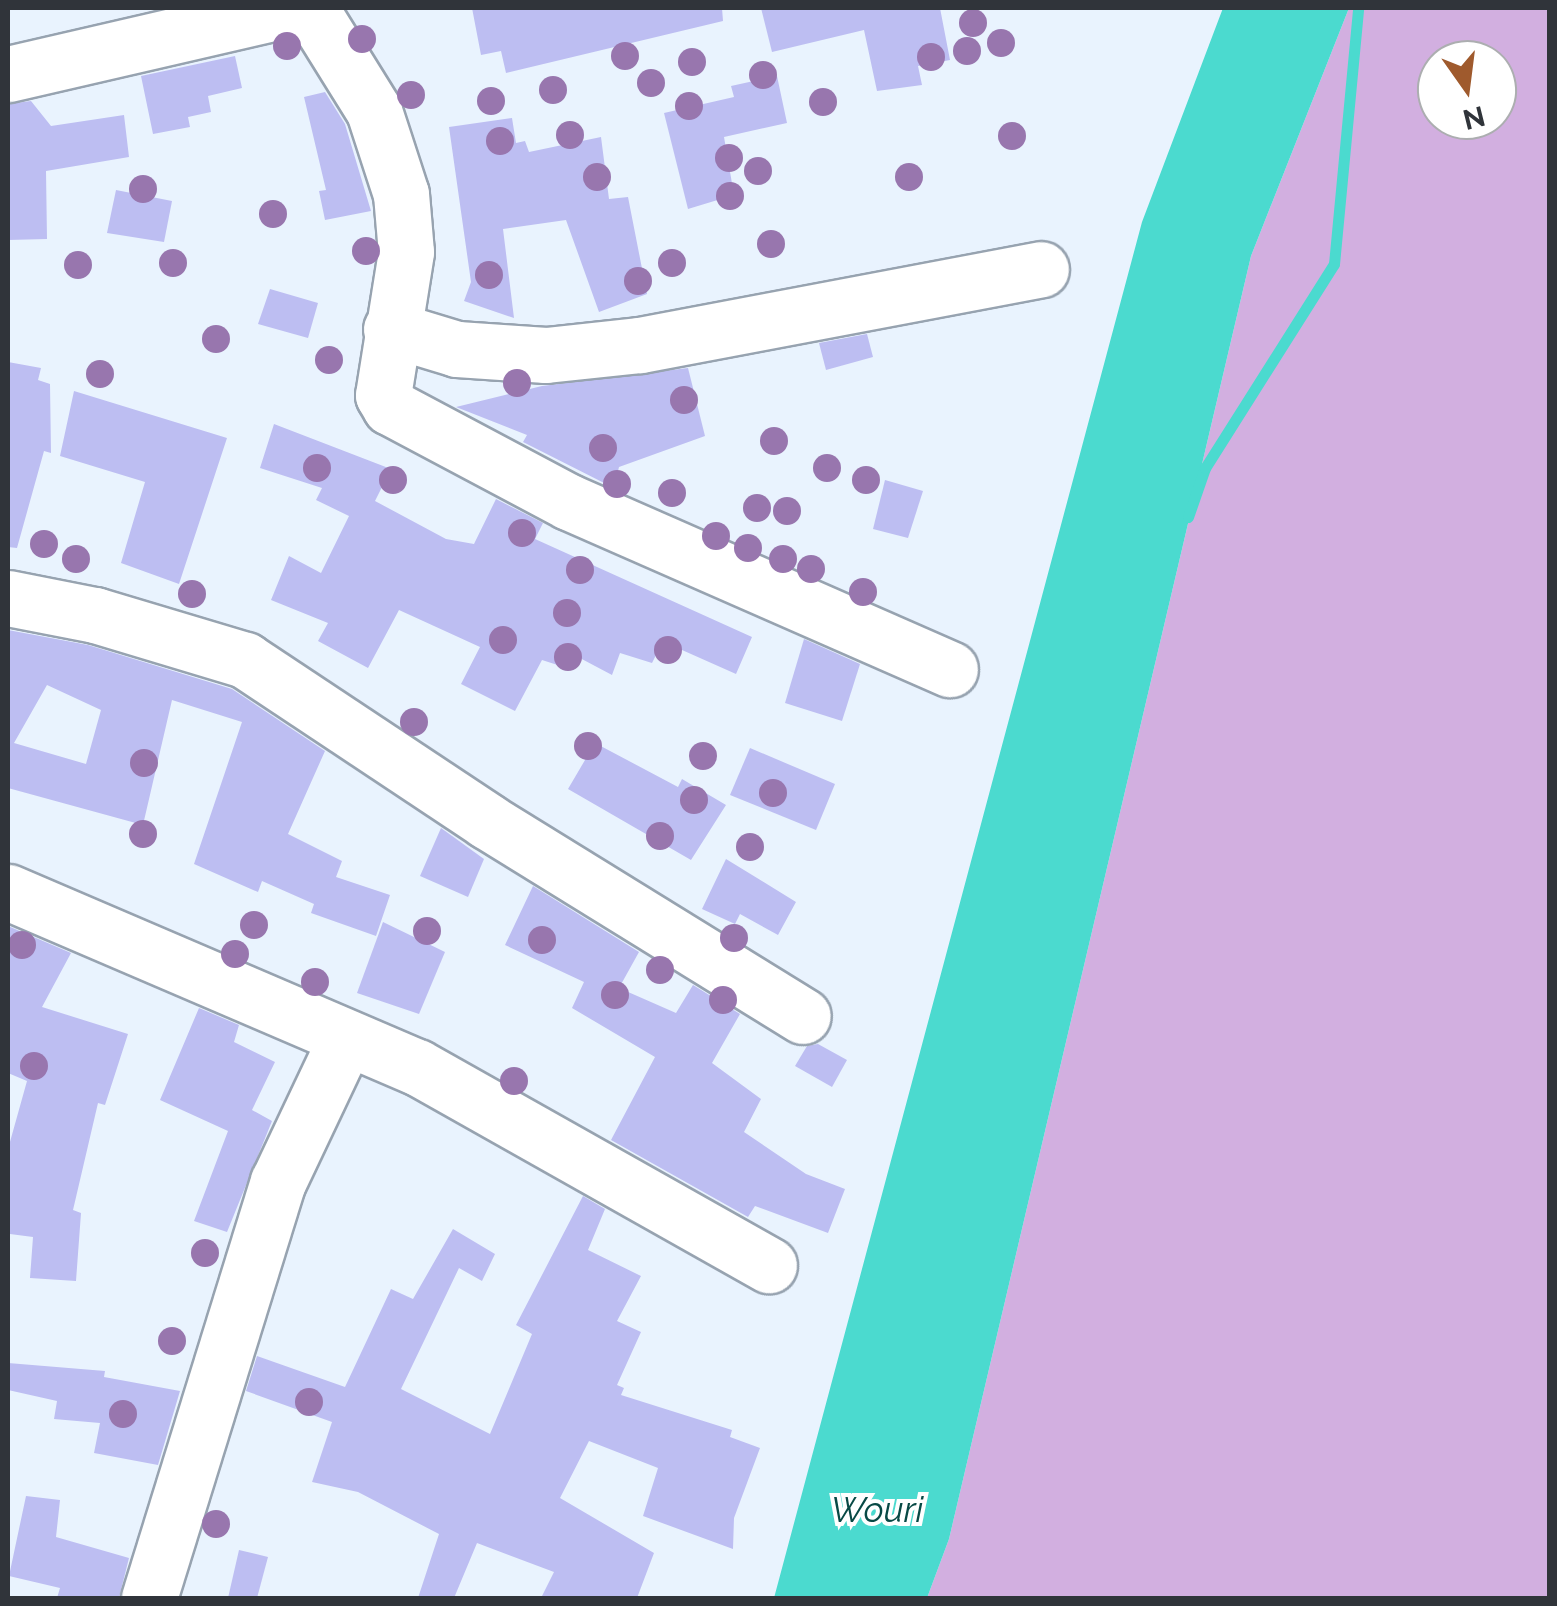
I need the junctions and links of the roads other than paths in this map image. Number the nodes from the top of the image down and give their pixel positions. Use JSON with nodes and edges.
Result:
{"nodes":[{"id":1,"x":296,"y":8,"type":"edge"},
{"id":2,"x":310,"y":8,"type":"edge"},
{"id":3,"x":8,"y":74,"type":"edge"},
{"id":4,"x":1041,"y":269,"type":"dead end"},
{"id":5,"x":391,"y":329,"type":"junction"},
{"id":6,"x":8,"y":598,"type":"edge"},
{"id":7,"x":950,"y":668,"type":"dead end"},
{"id":8,"x":8,"y":892,"type":"edge"},
{"id":9,"x":803,"y":1016,"type":"dead end"},
{"id":10,"x":346,"y":1038,"type":"junction"},
{"id":11,"x":768,"y":1265,"type":"dead end"},
{"id":12,"x":149,"y":1598,"type":"edge"}],
"edges":[{"from":1,"to":3,"type":"street"},
{"from":2,"to":5,"type":"street"},
{"from":4,"to":5,"type":"street"},
{"from":5,"to":7,"type":"street"},
{"from":6,"to":9,"type":"street"},
{"from":8,"to":10,"type":"street"},
{"from":10,"to":11,"type":"street"},
{"from":10,"to":12,"type":"street"}]}
